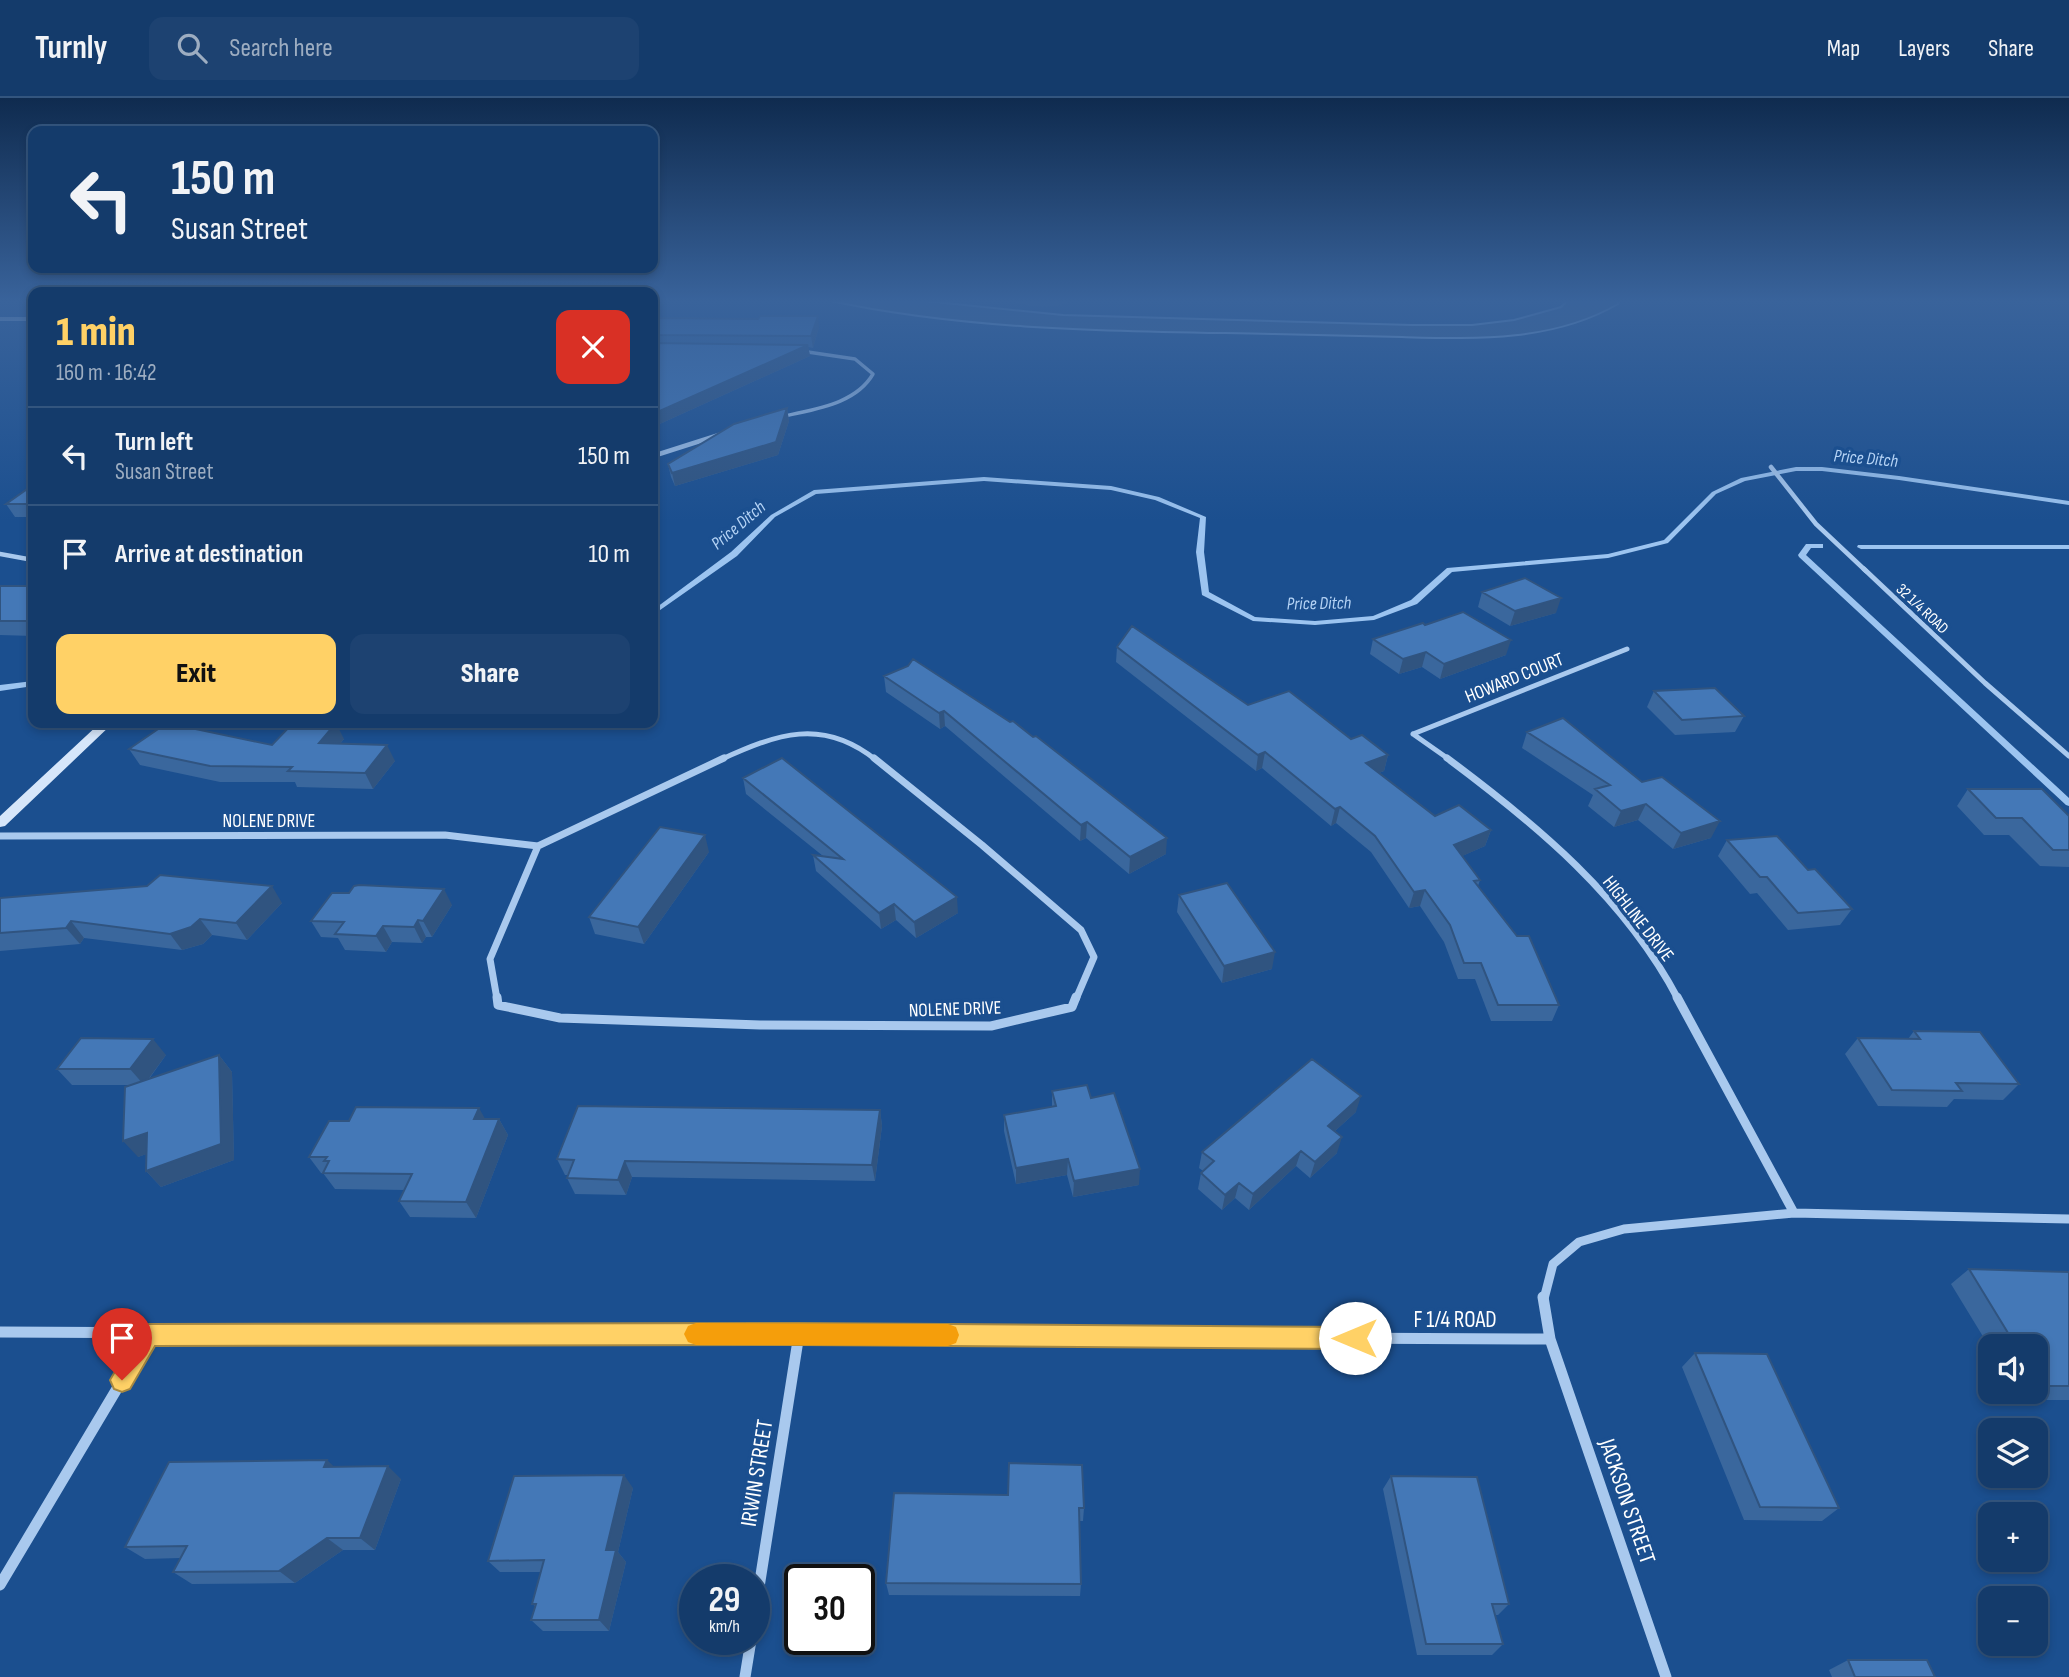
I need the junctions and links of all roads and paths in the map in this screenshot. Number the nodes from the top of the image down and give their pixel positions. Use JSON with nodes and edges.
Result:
{"nodes":[{"id":1,"x":873,"y":374,"type":"edge"},
{"id":2,"x":771,"y":420,"type":"edge"},
{"id":3,"x":732,"y":431,"type":"edge"},
{"id":4,"x":658,"y":454,"type":"edge"},
{"id":5,"x":1771,"y":467,"type":"dead end"},
{"id":6,"x":0,"y":554,"type":"edge"},
{"id":7,"x":28,"y":559,"type":"edge"},
{"id":8,"x":1626,"y":649,"type":"dead end"},
{"id":9,"x":102,"y":728,"type":"edge"},
{"id":10,"x":1413,"y":734,"type":"joint"},
{"id":11,"x":2069,"y":757,"type":"edge"},
{"id":12,"x":0,"y":823,"type":"edge"},
{"id":13,"x":0,"y":836,"type":"edge"},
{"id":14,"x":538,"y":846,"type":"junction"},
{"id":15,"x":1794,"y":1213,"type":"junction"},
{"id":16,"x":2069,"y":1219,"type":"edge"},
{"id":17,"x":0,"y":1332,"type":"edge"},
{"id":18,"x":799,"y":1334,"type":"junction"},
{"id":19,"x":149,"y":1335,"type":"junction"},
{"id":20,"x":1550,"y":1339,"type":"junction"},
{"id":21,"x":763,"y":1564,"type":"edge"},
{"id":22,"x":0,"y":1585,"type":"edge"},
{"id":23,"x":749,"y":1655,"type":"edge"},
{"id":24,"x":745,"y":1677,"type":"edge"},
{"id":25,"x":1666,"y":1677,"type":"edge"}],
"edges":[{"from":1,"to":2,"type":"street"},
{"from":3,"to":4,"type":"street"},
{"from":5,"to":11,"type":"street","name":"32 1/4 ROAD"},
{"from":6,"to":7,"type":"street"},
{"from":8,"to":10,"type":"street","name":"HOWARD COURT"},
{"from":9,"to":12,"type":"street"},
{"from":10,"to":15,"type":"street","name":"HIGHLINE DRIVE"},
{"from":13,"to":14,"type":"street","name":"NOLENE DRIVE"},
{"from":14,"to":14,"type":"street","name":"NOLENE DRIVE"},
{"from":15,"to":16,"type":"street"},
{"from":15,"to":20,"type":"street"},
{"from":17,"to":19,"type":"street","name":"F 1/4 ROAD"},
{"from":18,"to":19,"type":"street","name":"F 1/4 ROAD"},
{"from":18,"to":20,"type":"street","name":"F 1/4 ROAD"},
{"from":18,"to":21,"type":"street","name":"IRWIN STREET"},
{"from":19,"to":22,"type":"street"},
{"from":20,"to":25,"type":"street","name":"JACKSON STREET"},
{"from":23,"to":24,"type":"street"}]}
